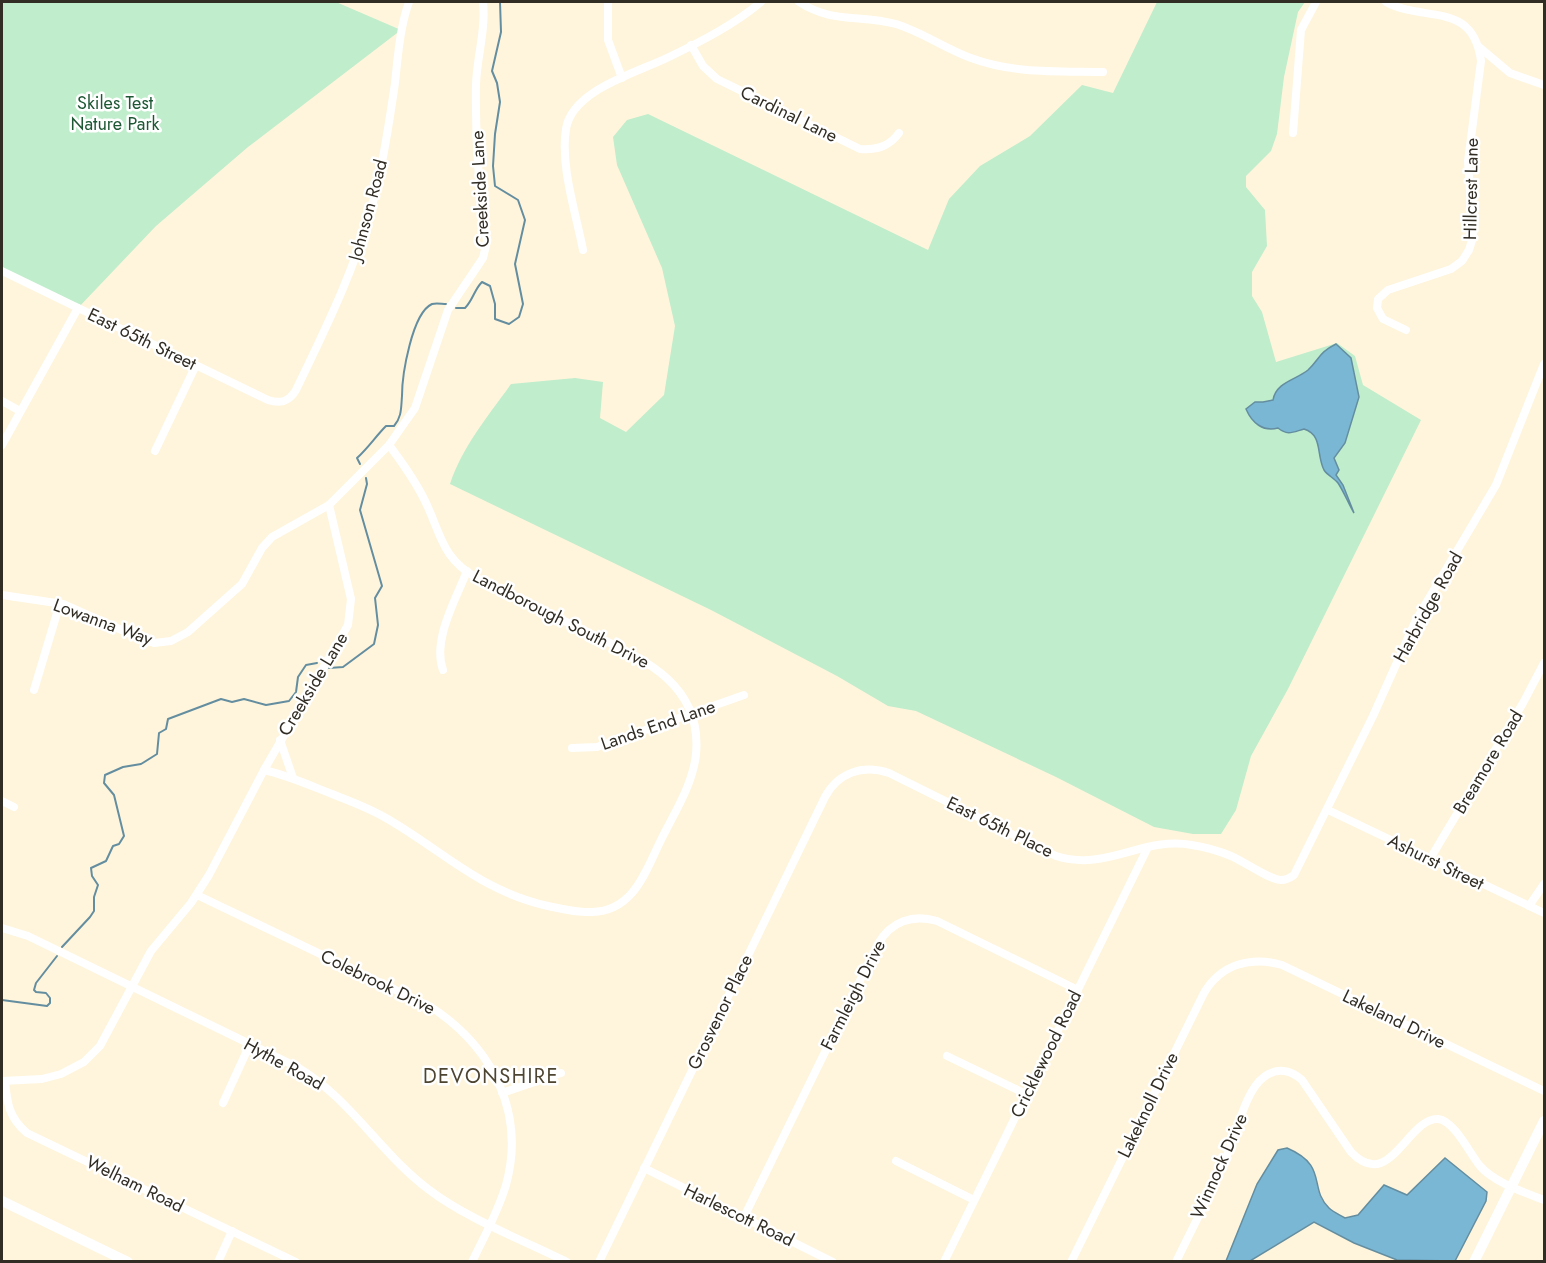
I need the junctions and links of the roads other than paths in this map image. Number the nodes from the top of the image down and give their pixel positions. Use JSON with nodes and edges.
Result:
{"nodes":[{"id":1,"x":409,"y":2,"type":"edge"},
{"id":2,"x":483,"y":2,"type":"edge"},
{"id":3,"x":608,"y":2,"type":"edge"},
{"id":4,"x":761,"y":2,"type":"edge"},
{"id":5,"x":799,"y":2,"type":"edge"},
{"id":6,"x":1316,"y":2,"type":"edge"},
{"id":7,"x":1386,"y":2,"type":"edge"},
{"id":8,"x":691,"y":45,"type":"junction"},
{"id":9,"x":1477,"y":45,"type":"junction"},
{"id":10,"x":1103,"y":72,"type":"dead end"},
{"id":11,"x":622,"y":78,"type":"junction"},
{"id":12,"x":1545,"y":85,"type":"edge"},
{"id":13,"x":1293,"y":133,"type":"dead end"},
{"id":14,"x":899,"y":134,"type":"dead end"},
{"id":15,"x":583,"y":250,"type":"dead end"},
{"id":16,"x":2,"y":271,"type":"edge"},
{"id":17,"x":78,"y":308,"type":"junction"},
{"id":18,"x":1406,"y":330,"type":"dead end"},
{"id":19,"x":1545,"y":364,"type":"edge"},
{"id":20,"x":196,"y":365,"type":"junction"},
{"id":21,"x":2,"y":401,"type":"edge"},
{"id":22,"x":283,"y":402,"type":"joint"},
{"id":23,"x":20,"y":411,"type":"junction"},
{"id":24,"x":2,"y":445,"type":"edge"},
{"id":25,"x":389,"y":445,"type":"junction"},
{"id":26,"x":155,"y":451,"type":"dead end"},
{"id":27,"x":329,"y":505,"type":"junction"},
{"id":28,"x":467,"y":571,"type":"junction"},
{"id":29,"x":2,"y":595,"type":"edge"},
{"id":30,"x":60,"y":603,"type":"junction"},
{"id":31,"x":1545,"y":663,"type":"edge"},
{"id":32,"x":442,"y":670,"type":"dead end"},
{"id":33,"x":34,"y":690,"type":"dead end"},
{"id":34,"x":744,"y":695,"type":"dead end"},
{"id":35,"x":691,"y":715,"type":"junction"},
{"id":36,"x":280,"y":740,"type":"junction"},
{"id":37,"x":572,"y":748,"type":"dead end"},
{"id":38,"x":264,"y":770,"type":"junction"},
{"id":39,"x":852,"y":772,"type":"joint"},
{"id":40,"x":293,"y":778,"type":"junction"},
{"id":41,"x":2,"y":801,"type":"edge"},
{"id":42,"x":14,"y":807,"type":"dead end"},
{"id":43,"x":1328,"y":810,"type":"junction"},
{"id":44,"x":1148,"y":847,"type":"junction"},
{"id":45,"x":1430,"y":859,"type":"junction"},
{"id":46,"x":1288,"y":879,"type":"joint"},
{"id":47,"x":1545,"y":884,"type":"edge"},
{"id":48,"x":197,"y":895,"type":"junction"},
{"id":49,"x":1529,"y":906,"type":"junction"},
{"id":50,"x":1545,"y":913,"type":"edge"},
{"id":51,"x":2,"y":928,"type":"edge"},
{"id":52,"x":1241,"y":963,"type":"joint"},
{"id":53,"x":132,"y":986,"type":"junction"},
{"id":54,"x":1078,"y":990,"type":"junction"},
{"id":55,"x":250,"y":1044,"type":"junction"},
{"id":56,"x":947,"y":1056,"type":"dead end"},
{"id":57,"x":561,"y":1072,"type":"dead end"},
{"id":58,"x":3,"y":1081,"type":"edge"},
{"id":59,"x":1545,"y":1091,"type":"edge"},
{"id":60,"x":502,"y":1093,"type":"junction"},
{"id":61,"x":1026,"y":1094,"type":"junction"},
{"id":62,"x":223,"y":1103,"type":"dead end"},
{"id":63,"x":1545,"y":1121,"type":"edge"},
{"id":64,"x":896,"y":1161,"type":"dead end"},
{"id":65,"x":644,"y":1168,"type":"junction"},
{"id":66,"x":1512,"y":1186,"type":"junction"},
{"id":67,"x":974,"y":1200,"type":"junction"},
{"id":68,"x":1545,"y":1200,"type":"edge"},
{"id":69,"x":2,"y":1201,"type":"edge"},
{"id":70,"x":744,"y":1217,"type":"junction"},
{"id":71,"x":490,"y":1224,"type":"junction"},
{"id":72,"x":232,"y":1231,"type":"junction"},
{"id":73,"x":128,"y":1262,"type":"edge"},
{"id":74,"x":218,"y":1262,"type":"edge"},
{"id":75,"x":297,"y":1262,"type":"edge"},
{"id":76,"x":472,"y":1262,"type":"edge"},
{"id":77,"x":567,"y":1262,"type":"edge"},
{"id":78,"x":599,"y":1262,"type":"edge"},
{"id":79,"x":833,"y":1262,"type":"edge"},
{"id":80,"x":944,"y":1262,"type":"edge"},
{"id":81,"x":1071,"y":1262,"type":"edge"},
{"id":82,"x":1176,"y":1262,"type":"edge"},
{"id":83,"x":1474,"y":1262,"type":"edge"}],
"edges":[{"from":1,"to":22,"type":"street","name":"Johnson Road"},
{"from":2,"to":25,"type":"street","name":"Creekside Lane"},
{"from":3,"to":11,"type":"street"},
{"from":4,"to":8,"type":"street"},
{"from":5,"to":10,"type":"street"},
{"from":6,"to":13,"type":"street"},
{"from":7,"to":9,"type":"street"},
{"from":8,"to":11,"type":"street"},
{"from":8,"to":14,"type":"street","name":"Cardinal Lane"},
{"from":9,"to":12,"type":"street"},
{"from":9,"to":18,"type":"street","name":"Hillcrest Lane"},
{"from":11,"to":15,"type":"street"},
{"from":16,"to":17,"type":"street","name":"East 65th Street"},
{"from":17,"to":20,"type":"street","name":"East 65th Street"},
{"from":17,"to":23,"type":"street"},
{"from":19,"to":43,"type":"street","name":"Harbridge Road"},
{"from":20,"to":22,"type":"street","name":"East 65th Street"},
{"from":20,"to":26,"type":"street"},
{"from":21,"to":23,"type":"street"},
{"from":23,"to":24,"type":"street"},
{"from":25,"to":27,"type":"street","name":"Creekside Lane"},
{"from":25,"to":28,"type":"street","name":"Landborough South Drive"},
{"from":27,"to":30,"type":"street","name":"Lowanna Way"},
{"from":27,"to":36,"type":"street","name":"Creekside Lane"},
{"from":28,"to":32,"type":"street"},
{"from":28,"to":35,"type":"street","name":"Landborough South Drive"},
{"from":29,"to":30,"type":"street","name":"Lowanna Way"},
{"from":30,"to":33,"type":"street"},
{"from":31,"to":45,"type":"street","name":"Breamore Road"},
{"from":34,"to":35,"type":"street","name":"Lands End Lane"},
{"from":35,"to":37,"type":"street","name":"Lands End Lane"},
{"from":35,"to":40,"type":"street","name":"Landborough South Drive"},
{"from":36,"to":38,"type":"street","name":"Creekside Lane"},
{"from":36,"to":40,"type":"street"},
{"from":38,"to":40,"type":"street","name":"Landborough South Drive"},
{"from":38,"to":48,"type":"street","name":"Creekside Lane"},
{"from":39,"to":44,"type":"street","name":"East 65th Place"},
{"from":39,"to":65,"type":"street","name":"Grosvenor Place"},
{"from":41,"to":42,"type":"street"},
{"from":43,"to":45,"type":"street","name":"Ashurst Street"},
{"from":43,"to":46,"type":"street","name":"Harbridge Road"},
{"from":44,"to":46,"type":"street","name":"East 65th Place"},
{"from":44,"to":54,"type":"street","name":"Cricklewood Road"},
{"from":45,"to":49,"type":"street","name":"Ashurst Street"},
{"from":47,"to":49,"type":"street"},
{"from":48,"to":53,"type":"street","name":"Creekside Lane"},
{"from":48,"to":60,"type":"street","name":"Colebrook Drive"},
{"from":49,"to":50,"type":"street","name":"Ashurst Street"},
{"from":51,"to":53,"type":"street","name":"Hythe Road"},
{"from":52,"to":59,"type":"street","name":"Lakeland Drive"},
{"from":52,"to":81,"type":"street","name":"Lakeknoll Drive"},
{"from":53,"to":55,"type":"street","name":"Hythe Road"},
{"from":53,"to":58,"type":"street","name":"Creekside Lane"},
{"from":54,"to":61,"type":"street","name":"Cricklewood Road"},
{"from":54,"to":70,"type":"street","name":"Farmleigh Drive"},
{"from":55,"to":62,"type":"street"},
{"from":55,"to":71,"type":"street","name":"Hythe Road"},
{"from":56,"to":61,"type":"street"},
{"from":57,"to":60,"type":"street"},
{"from":58,"to":72,"type":"street","name":"Welham Road"},
{"from":60,"to":71,"type":"street","name":"Colebrook Drive"},
{"from":61,"to":67,"type":"street","name":"Cricklewood Road"},
{"from":63,"to":66,"type":"street"},
{"from":64,"to":67,"type":"street"},
{"from":65,"to":70,"type":"street","name":"Harlescott Road"},
{"from":65,"to":78,"type":"street","name":"Grosvenor Place"},
{"from":66,"to":68,"type":"street"},
{"from":66,"to":82,"type":"street","name":"Winnock Drive"},
{"from":66,"to":83,"type":"street"},
{"from":67,"to":80,"type":"street","name":"Cricklewood Road"},
{"from":69,"to":73,"type":"street"},
{"from":70,"to":79,"type":"street","name":"Harlescott Road"},
{"from":71,"to":76,"type":"street"},
{"from":71,"to":77,"type":"street","name":"Hythe Road"},
{"from":72,"to":74,"type":"street"},
{"from":72,"to":75,"type":"street","name":"Welham Road"}]}
